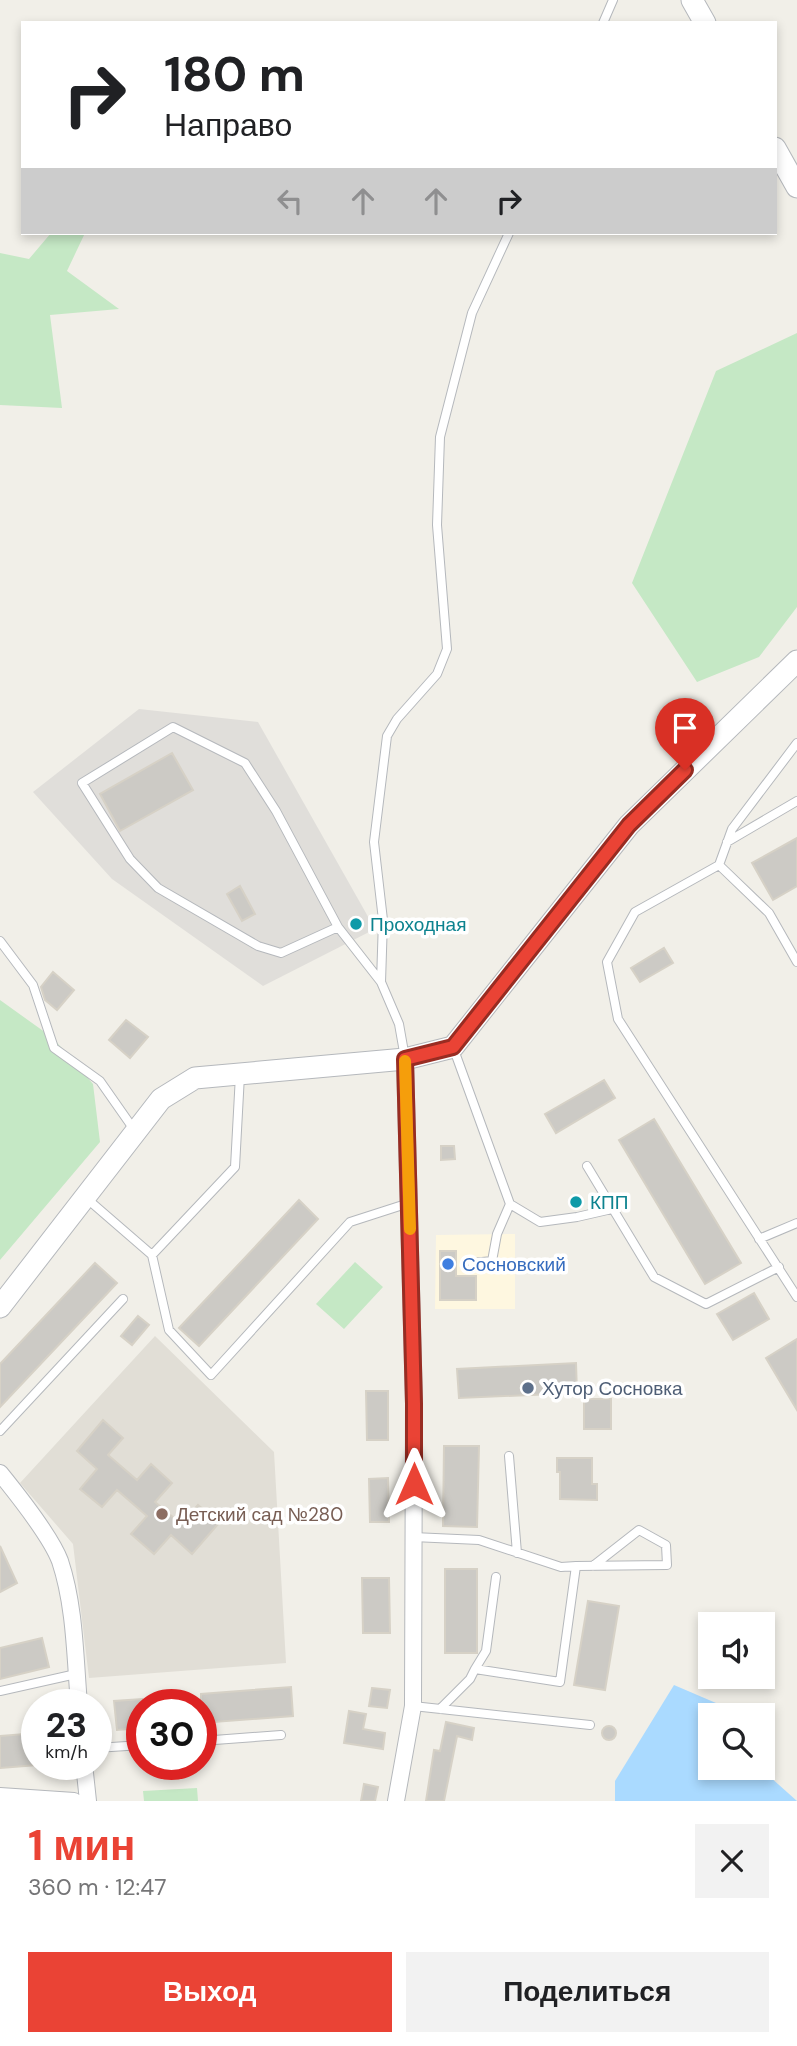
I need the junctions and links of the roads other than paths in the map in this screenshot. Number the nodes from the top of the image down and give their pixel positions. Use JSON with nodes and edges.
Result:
{"nodes":[{"id":1,"x":613,"y":0,"type":"edge"},
{"id":2,"x":692,"y":0,"type":"edge"},
{"id":3,"x":604,"y":21,"type":"edge"},
{"id":4,"x":704,"y":21,"type":"edge"},
{"id":5,"x":777,"y":152,"type":"edge"},
{"id":6,"x":797,"y":187,"type":"edge"},
{"id":7,"x":508,"y":235,"type":"edge"},
{"id":8,"x":797,"y":661,"type":"edge"},
{"id":9,"x":797,"y":743,"type":"edge"},
{"id":10,"x":797,"y":801,"type":"edge"},
{"id":11,"x":727,"y":842,"type":"junction"},
{"id":12,"x":719,"y":865,"type":"junction"},
{"id":13,"x":338,"y":927,"type":"junction"},
{"id":14,"x":0,"y":941,"type":"edge"},
{"id":15,"x":797,"y":962,"type":"edge"},
{"id":16,"x":381,"y":982,"type":"junction"},
{"id":17,"x":453,"y":1047,"type":"junction"},
{"id":18,"x":405,"y":1059,"type":"junction"},
{"id":19,"x":240,"y":1075,"type":"junction"},
{"id":20,"x":135,"y":1132,"type":"junction"},
{"id":21,"x":587,"y":1166,"type":"dead end"},
{"id":22,"x":85,"y":1198,"type":"junction"},
{"id":23,"x":410,"y":1203,"type":"junction"},
{"id":24,"x":510,"y":1204,"type":"junction"},
{"id":25,"x":612,"y":1209,"type":"junction"},
{"id":26,"x":797,"y":1223,"type":"edge"},
{"id":27,"x":759,"y":1239,"type":"junction"},
{"id":28,"x":152,"y":1255,"type":"junction"},
{"id":29,"x":472,"y":1263,"type":"dead end"},
{"id":30,"x":779,"y":1266,"type":"junction"},
{"id":31,"x":797,"y":1297,"type":"edge"},
{"id":32,"x":122,"y":1299,"type":"dead end"},
{"id":33,"x":0,"y":1307,"type":"edge"},
{"id":34,"x":0,"y":1431,"type":"edge"},
{"id":35,"x":509,"y":1456,"type":"dead end"},
{"id":36,"x":0,"y":1473,"type":"edge"},
{"id":37,"x":414,"y":1537,"type":"junction"},
{"id":38,"x":517,"y":1553,"type":"junction"},
{"id":39,"x":576,"y":1566,"type":"junction"},
{"id":40,"x":593,"y":1566,"type":"junction"},
{"id":41,"x":496,"y":1577,"type":"dead end"},
{"id":42,"x":475,"y":1670,"type":"junction"},
{"id":43,"x":76,"y":1674,"type":"junction"},
{"id":44,"x":78,"y":1689,"type":"edge"},
{"id":45,"x":0,"y":1691,"type":"edge"},
{"id":46,"x":413,"y":1706,"type":"junction"},
{"id":47,"x":440,"y":1709,"type":"junction"},
{"id":48,"x":590,"y":1725,"type":"dead end"},
{"id":49,"x":281,"y":1735,"type":"dead end"},
{"id":50,"x":217,"y":1740,"type":"edge"},
{"id":51,"x":86,"y":1780,"type":"edge"},
{"id":52,"x":0,"y":1796,"type":"edge"},
{"id":53,"x":46,"y":1799,"type":"edge"},
{"id":54,"x":74,"y":1801,"type":"edge"},
{"id":55,"x":88,"y":1801,"type":"edge"},
{"id":56,"x":396,"y":1801,"type":"edge"}],
"edges":[{"from":1,"to":3,"type":"lane"},
{"from":2,"to":4,"type":"street"},
{"from":5,"to":6,"type":"street"},
{"from":7,"to":16,"type":"lane"},
{"from":8,"to":17,"type":"street"},
{"from":9,"to":11,"type":"lane"},
{"from":10,"to":11,"type":"lane"},
{"from":11,"to":12,"type":"lane"},
{"from":12,"to":15,"type":"lane"},
{"from":12,"to":27,"type":"lane"},
{"from":13,"to":13,"type":"lane"},
{"from":13,"to":16,"type":"lane"},
{"from":14,"to":20,"type":"lane"},
{"from":16,"to":18,"type":"lane"},
{"from":17,"to":18,"type":"street"},
{"from":17,"to":24,"type":"lane"},
{"from":18,"to":19,"type":"street"},
{"from":18,"to":23,"type":"street"},
{"from":19,"to":20,"type":"street"},
{"from":19,"to":28,"type":"lane"},
{"from":20,"to":22,"type":"street"},
{"from":21,"to":25,"type":"lane"},
{"from":22,"to":28,"type":"lane"},
{"from":22,"to":33,"type":"street"},
{"from":23,"to":28,"type":"lane"},
{"from":23,"to":37,"type":"street"},
{"from":24,"to":25,"type":"lane"},
{"from":24,"to":29,"type":"lane"},
{"from":25,"to":30,"type":"lane"},
{"from":26,"to":27,"type":"lane"},
{"from":27,"to":30,"type":"lane"},
{"from":30,"to":31,"type":"lane"},
{"from":32,"to":34,"type":"lane"},
{"from":35,"to":38,"type":"lane"},
{"from":36,"to":43,"type":"street"},
{"from":37,"to":38,"type":"lane"},
{"from":37,"to":46,"type":"street"},
{"from":38,"to":39,"type":"lane"},
{"from":39,"to":40,"type":"lane"},
{"from":39,"to":42,"type":"lane"},
{"from":40,"to":40,"type":"lane"},
{"from":41,"to":42,"type":"lane"},
{"from":42,"to":47,"type":"lane"},
{"from":43,"to":44,"type":"street"},
{"from":43,"to":45,"type":"lane"},
{"from":46,"to":47,"type":"lane"},
{"from":46,"to":56,"type":"street"},
{"from":47,"to":48,"type":"lane"},
{"from":49,"to":50,"type":"lane"},
{"from":51,"to":55,"type":"street"},
{"from":52,"to":53,"type":"street"},
{"from":53,"to":54,"type":"street"}]}
